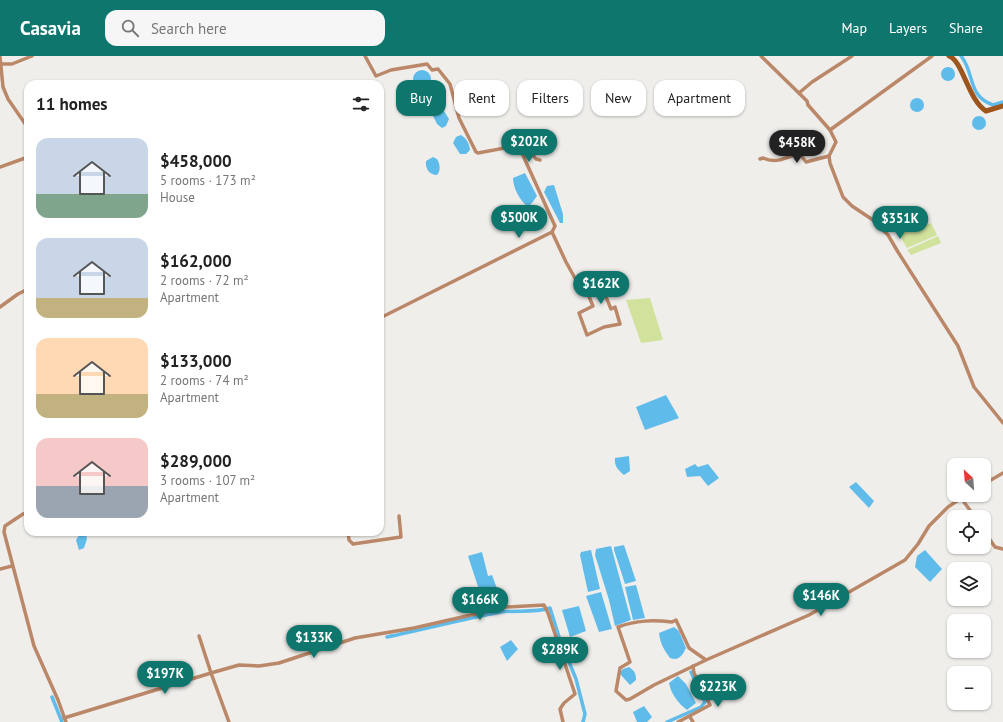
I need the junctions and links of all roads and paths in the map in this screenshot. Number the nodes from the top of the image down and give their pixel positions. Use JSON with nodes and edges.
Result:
{"nodes":[{"id":1,"x":32,"y":56,"type":"edge"},
{"id":2,"x":364,"y":56,"type":"edge"},
{"id":3,"x":768,"y":56,"type":"edge"},
{"id":4,"x":852,"y":56,"type":"edge"},
{"id":5,"x":932,"y":56,"type":"edge"},
{"id":6,"x":949,"y":56,"type":"edge"},
{"id":7,"x":0,"y":57,"type":"edge"},
{"id":8,"x":762,"y":57,"type":"edge"},
{"id":9,"x":1,"y":64,"type":"junction"},
{"id":10,"x":799,"y":93,"type":"junction"},
{"id":11,"x":1003,"y":106,"type":"edge"},
{"id":12,"x":24,"y":122,"type":"edge"},
{"id":13,"x":830,"y":130,"type":"junction"},
{"id":14,"x":521,"y":151,"type":"junction"},
{"id":15,"x":829,"y":156,"type":"junction"},
{"id":16,"x":24,"y":158,"type":"edge"},
{"id":17,"x":760,"y":159,"type":"dead end"},
{"id":18,"x":540,"y":160,"type":"dead end"},
{"id":19,"x":0,"y":167,"type":"edge"},
{"id":20,"x":552,"y":232,"type":"junction"},
{"id":21,"x":581,"y":278,"type":"junction"},
{"id":22,"x":24,"y":291,"type":"edge"},
{"id":23,"x":0,"y":307,"type":"edge"},
{"id":24,"x":384,"y":316,"type":"edge"},
{"id":25,"x":1003,"y":423,"type":"edge"},
{"id":26,"x":1003,"y":472,"type":"edge"},
{"id":27,"x":991,"y":480,"type":"edge"},
{"id":28,"x":955,"y":502,"type":"edge"},
{"id":29,"x":24,"y":514,"type":"edge"},
{"id":30,"x":399,"y":516,"type":"dead end"},
{"id":31,"x":348,"y":536,"type":"edge"},
{"id":32,"x":991,"y":541,"type":"edge"},
{"id":33,"x":1003,"y":550,"type":"edge"},
{"id":34,"x":12,"y":566,"type":"junction"},
{"id":35,"x":0,"y":569,"type":"edge"},
{"id":36,"x":200,"y":636,"type":"dead end"},
{"id":37,"x":706,"y":660,"type":"junction"},
{"id":38,"x":693,"y":666,"type":"junction"},
{"id":39,"x":212,"y":673,"type":"junction"},
{"id":40,"x":690,"y":717,"type":"junction"},
{"id":41,"x":65,"y":720,"type":"edge"},
{"id":42,"x":230,"y":722,"type":"edge"},
{"id":43,"x":563,"y":722,"type":"edge"},
{"id":44,"x":678,"y":722,"type":"edge"},
{"id":45,"x":693,"y":722,"type":"edge"}],
"edges":[{"from":1,"to":9,"type":"street"},
{"from":2,"to":14,"type":"street"},
{"from":3,"to":8,"type":"street"},
{"from":4,"to":10,"type":"street"},
{"from":5,"to":13,"type":"street"},
{"from":6,"to":11,"type":"street"},
{"from":7,"to":9,"type":"street"},
{"from":8,"to":10,"type":"street"},
{"from":9,"to":12,"type":"street"},
{"from":10,"to":13,"type":"street"},
{"from":13,"to":15,"type":"street"},
{"from":14,"to":18,"type":"street"},
{"from":14,"to":20,"type":"street"},
{"from":15,"to":17,"type":"street"},
{"from":15,"to":25,"type":"street"},
{"from":16,"to":19,"type":"street"},
{"from":20,"to":21,"type":"street"},
{"from":20,"to":24,"type":"street"},
{"from":21,"to":21,"type":"street"},
{"from":22,"to":23,"type":"street"},
{"from":26,"to":27,"type":"street"},
{"from":28,"to":37,"type":"street"},
{"from":29,"to":34,"type":"street"},
{"from":30,"to":31,"type":"street"},
{"from":32,"to":33,"type":"street"},
{"from":34,"to":35,"type":"street"},
{"from":34,"to":41,"type":"street"},
{"from":36,"to":39,"type":"street"},
{"from":37,"to":38,"type":"street"},
{"from":37,"to":38,"type":"street"},
{"from":38,"to":40,"type":"street"},
{"from":39,"to":41,"type":"street"},
{"from":39,"to":42,"type":"street"},
{"from":39,"to":43,"type":"street"},
{"from":40,"to":44,"type":"street"},
{"from":40,"to":45,"type":"street"}]}
